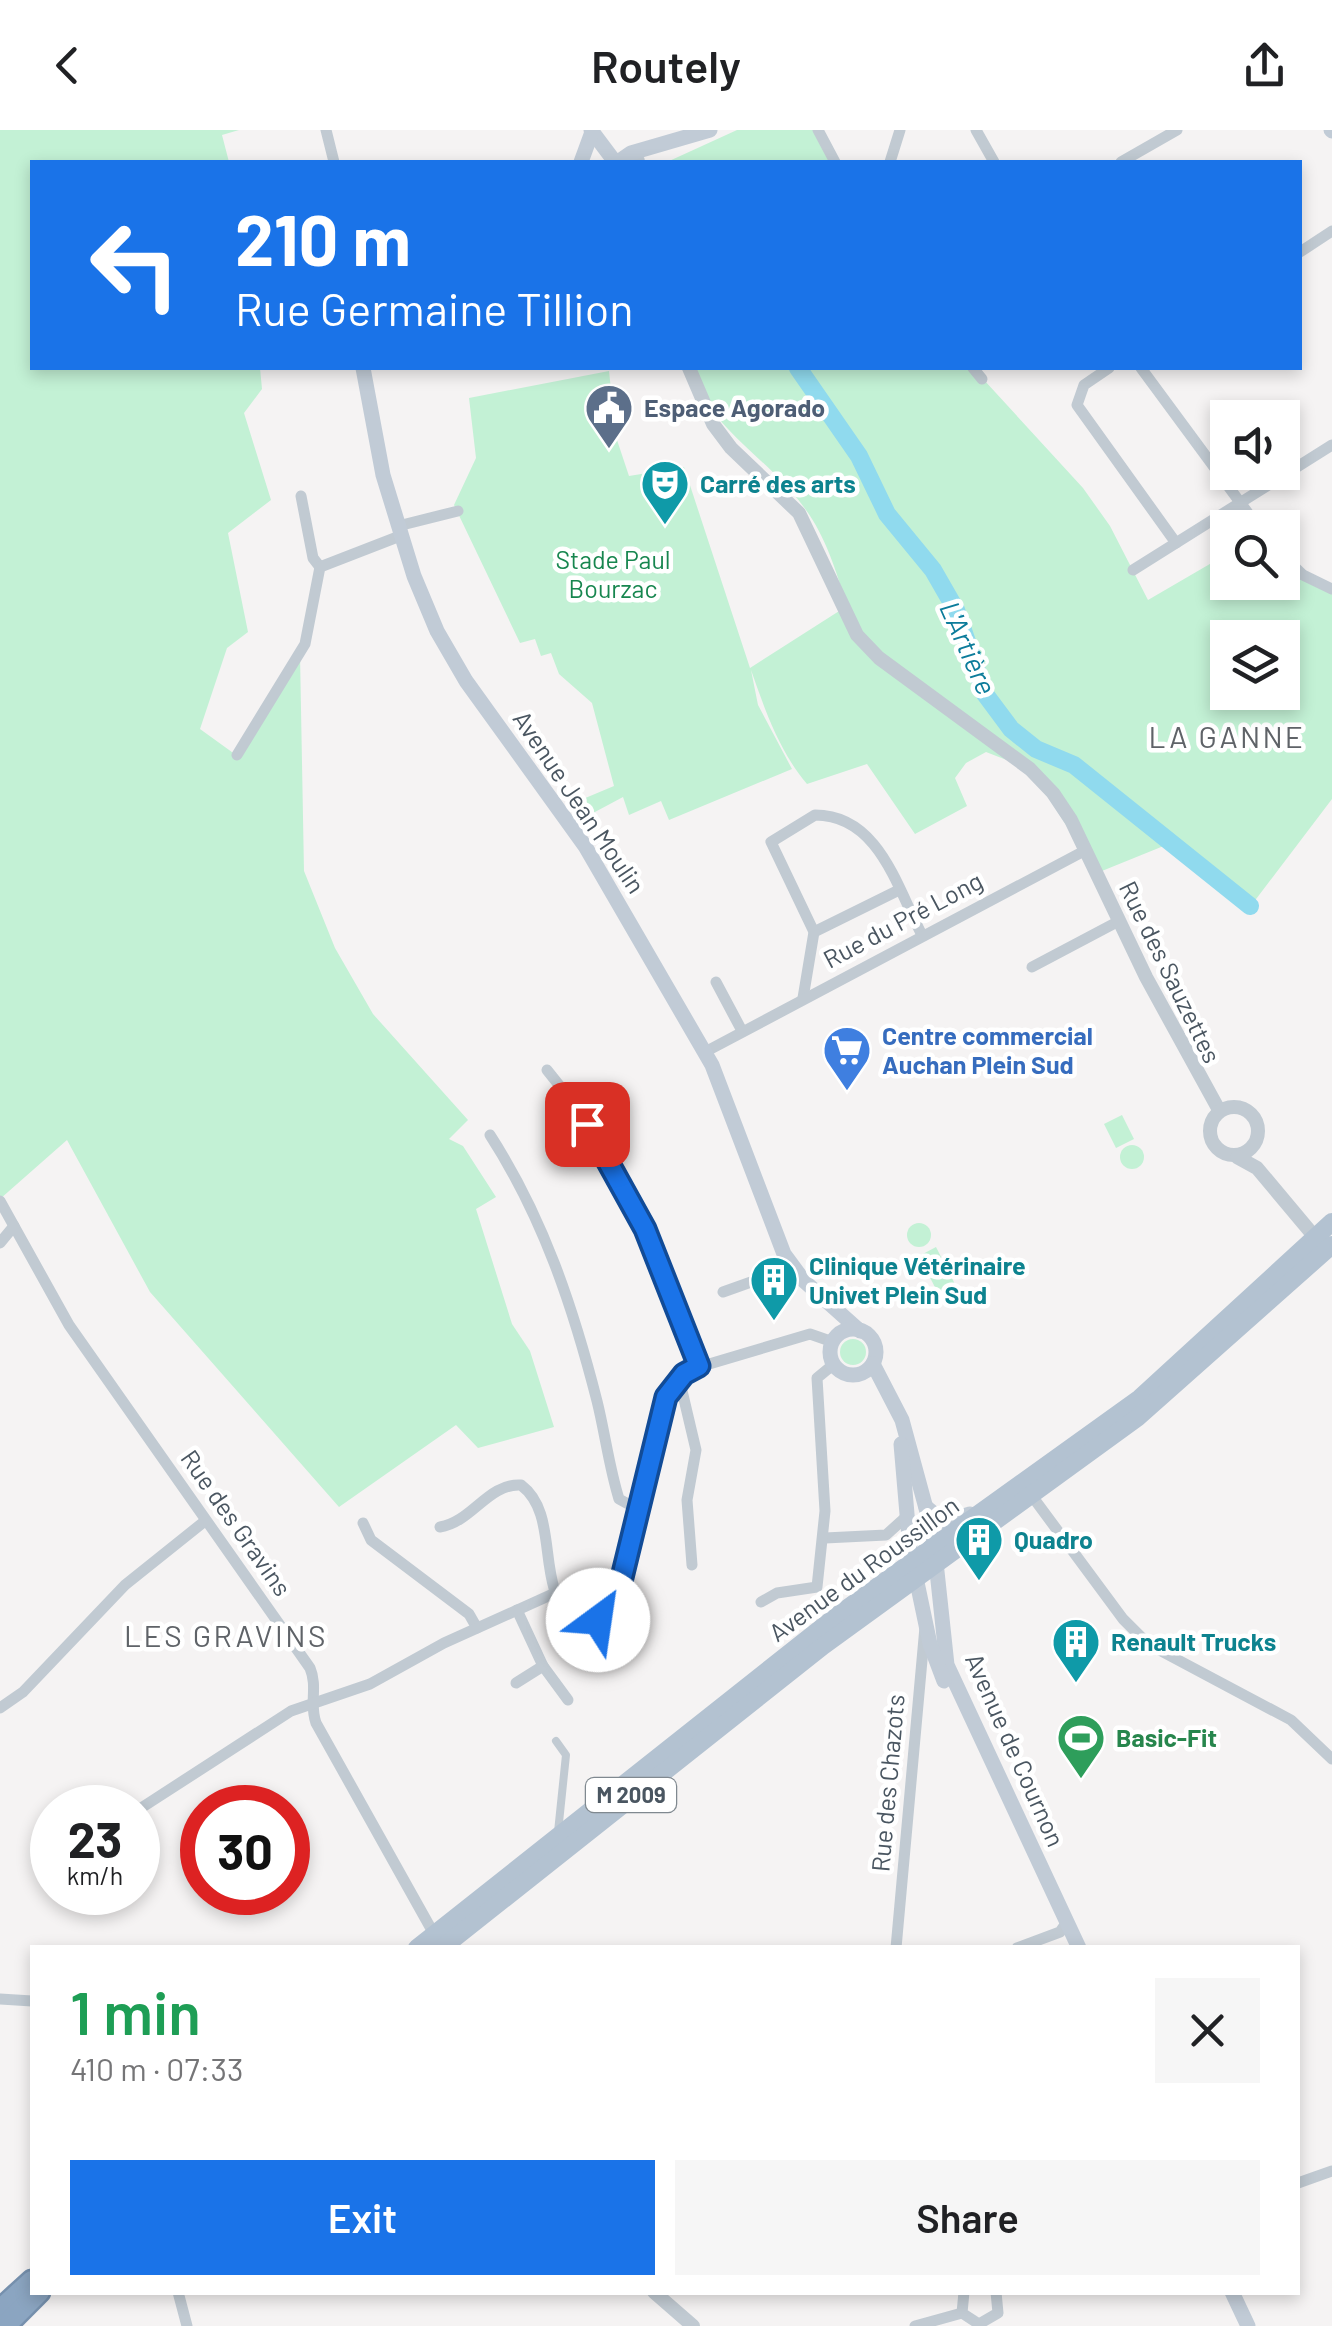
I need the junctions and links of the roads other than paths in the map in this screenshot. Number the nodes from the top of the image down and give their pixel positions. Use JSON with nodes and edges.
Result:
{"nodes":[{"id":1,"x":326,"y":130,"type":"edge"},
{"id":2,"x":710,"y":130,"type":"edge"},
{"id":3,"x":818,"y":130,"type":"edge"},
{"id":4,"x":900,"y":130,"type":"edge"},
{"id":5,"x":976,"y":130,"type":"edge"},
{"id":6,"x":1178,"y":130,"type":"edge"},
{"id":7,"x":595,"y":131,"type":"edge"},
{"id":8,"x":584,"y":157,"type":"edge"},
{"id":9,"x":334,"y":160,"type":"edge"},
{"id":10,"x":623,"y":160,"type":"edge"},
{"id":11,"x":627,"y":160,"type":"edge"},
{"id":12,"x":834,"y":160,"type":"edge"},
{"id":13,"x":891,"y":160,"type":"edge"},
{"id":14,"x":993,"y":160,"type":"edge"},
{"id":15,"x":1125,"y":160,"type":"edge"},
{"id":16,"x":1332,"y":231,"type":"edge"},
{"id":17,"x":1302,"y":251,"type":"edge"},
{"id":18,"x":363,"y":370,"type":"edge"},
{"id":19,"x":690,"y":370,"type":"edge"},
{"id":20,"x":975,"y":370,"type":"edge"},
{"id":21,"x":1106,"y":370,"type":"edge"},
{"id":22,"x":1141,"y":370,"type":"edge"},
{"id":23,"x":982,"y":379,"type":"dead end"},
{"id":24,"x":1332,"y":445,"type":"edge"},
{"id":25,"x":301,"y":496,"type":"dead end"},
{"id":26,"x":1240,"y":504,"type":"junction"},
{"id":27,"x":1245,"y":510,"type":"edge"},
{"id":28,"x":458,"y":511,"type":"dead end"},
{"id":29,"x":399,"y":531,"type":"junction"},
{"id":30,"x":1176,"y":543,"type":"junction"},
{"id":31,"x":320,"y":568,"type":"junction"},
{"id":32,"x":1133,"y":570,"type":"dead end"},
{"id":33,"x":1300,"y":572,"type":"edge"},
{"id":34,"x":1332,"y":589,"type":"edge"},
{"id":35,"x":237,"y":755,"type":"dead end"},
{"id":36,"x":1086,"y":850,"type":"junction"},
{"id":37,"x":898,"y":890,"type":"junction"},
{"id":38,"x":1119,"y":922,"type":"junction"},
{"id":39,"x":814,"y":932,"type":"junction"},
{"id":40,"x":922,"y":936,"type":"junction"},
{"id":41,"x":1032,"y":967,"type":"dead end"},
{"id":42,"x":716,"y":982,"type":"dead end"},
{"id":43,"x":802,"y":998,"type":"junction"},
{"id":44,"x":741,"y":1030,"type":"junction"},
{"id":45,"x":704,"y":1052,"type":"junction"},
{"id":46,"x":547,"y":1070,"type":"dead end"},
{"id":47,"x":1219,"y":1110,"type":"junction"},
{"id":48,"x":490,"y":1135,"type":"dead end"},
{"id":49,"x":1253,"y":1149,"type":"junction"},
{"id":50,"x":1237,"y":1156,"type":"junction"},
{"id":51,"x":1257,"y":1168,"type":"junction"},
{"id":52,"x":0,"y":1201,"type":"edge"},
{"id":53,"x":1332,"y":1222,"type":"edge"},
{"id":54,"x":14,"y":1226,"type":"junction"},
{"id":55,"x":0,"y":1243,"type":"edge"},
{"id":56,"x":1327,"y":1246,"type":"edge"},
{"id":57,"x":793,"y":1267,"type":"junction"},
{"id":58,"x":723,"y":1292,"type":"dead end"},
{"id":59,"x":824,"y":1300,"type":"junction"},
{"id":60,"x":860,"y":1331,"type":"junction"},
{"id":61,"x":836,"y":1339,"type":"junction"},
{"id":62,"x":834,"y":1364,"type":"junction"},
{"id":63,"x":699,"y":1366,"type":"junction"},
{"id":64,"x":867,"y":1369,"type":"junction"},
{"id":65,"x":680,"y":1378,"type":"junction"},
{"id":66,"x":1120,"y":1422,"type":"junction"},
{"id":67,"x":1089,"y":1446,"type":"junction"},
{"id":68,"x":1032,"y":1496,"type":"junction"},
{"id":69,"x":922,"y":1501,"type":"junction"},
{"id":70,"x":639,"y":1510,"type":"junction"},
{"id":71,"x":907,"y":1516,"type":"junction"},
{"id":72,"x":973,"y":1516,"type":"junction"},
{"id":73,"x":205,"y":1521,"type":"junction"},
{"id":74,"x":362,"y":1523,"type":"dead end"},
{"id":75,"x":440,"y":1527,"type":"dead end"},
{"id":76,"x":824,"y":1538,"type":"junction"},
{"id":77,"x":938,"y":1556,"type":"junction"},
{"id":78,"x":692,"y":1565,"type":"dead end"},
{"id":79,"x":916,"y":1570,"type":"junction"},
{"id":80,"x":555,"y":1593,"type":"junction"},
{"id":81,"x":894,"y":1596,"type":"junction"},
{"id":82,"x":760,"y":1602,"type":"dead end"},
{"id":83,"x":517,"y":1610,"type":"junction"},
{"id":84,"x":926,"y":1623,"type":"junction"},
{"id":85,"x":477,"y":1628,"type":"junction"},
{"id":86,"x":931,"y":1645,"type":"junction"},
{"id":87,"x":543,"y":1666,"type":"junction"},
{"id":88,"x":516,"y":1682,"type":"dead end"},
{"id":89,"x":568,"y":1700,"type":"dead end"},
{"id":90,"x":310,"y":1706,"type":"junction"},
{"id":91,"x":0,"y":1708,"type":"edge"},
{"id":92,"x":556,"y":1740,"type":"dead end"},
{"id":93,"x":1332,"y":1759,"type":"edge"},
{"id":94,"x":160,"y":1796,"type":"edge"},
{"id":95,"x":558,"y":1834,"type":"junction"},
{"id":96,"x":1064,"y":1927,"type":"junction"},
{"id":97,"x":438,"y":1940,"type":"edge"},
{"id":98,"x":896,"y":1945,"type":"edge"},
{"id":99,"x":1024,"y":1945,"type":"edge"},
{"id":100,"x":1072,"y":1945,"type":"edge"},
{"id":101,"x":0,"y":1999,"type":"edge"},
{"id":102,"x":30,"y":2001,"type":"edge"},
{"id":103,"x":1332,"y":2172,"type":"edge"},
{"id":104,"x":1300,"y":2182,"type":"edge"},
{"id":105,"x":30,"y":2279,"type":"edge"},
{"id":106,"x":30,"y":2279,"type":"edge"},
{"id":107,"x":38,"y":2295,"type":"edge"},
{"id":108,"x":39,"y":2295,"type":"edge"},
{"id":109,"x":179,"y":2295,"type":"edge"},
{"id":110,"x":657,"y":2295,"type":"edge"},
{"id":111,"x":964,"y":2295,"type":"edge"},
{"id":112,"x":998,"y":2295,"type":"edge"},
{"id":113,"x":1233,"y":2295,"type":"edge"},
{"id":114,"x":0,"y":2302,"type":"edge"},
{"id":115,"x":0,"y":2310,"type":"edge"},
{"id":116,"x":962,"y":2313,"type":"junction"},
{"id":117,"x":989,"y":2324,"type":"edge"},
{"id":118,"x":4,"y":2326,"type":"edge"},
{"id":119,"x":13,"y":2326,"type":"edge"},
{"id":120,"x":187,"y":2326,"type":"edge"},
{"id":121,"x":693,"y":2326,"type":"edge"},
{"id":122,"x":915,"y":2326,"type":"edge"},
{"id":123,"x":1248,"y":2326,"type":"edge"}],
"edges":[{"from":1,"to":9,"type":"street"},
{"from":2,"to":11,"type":"main road"},
{"from":3,"to":12,"type":"street"},
{"from":4,"to":13,"type":"street"},
{"from":5,"to":14,"type":"street"},
{"from":6,"to":15,"type":"street"},
{"from":7,"to":8,"type":"main road"},
{"from":7,"to":10,"type":"main road"},
{"from":16,"to":17,"type":"street"},
{"from":18,"to":29,"type":"main road","name":"Avenue Jean Moulin"},
{"from":19,"to":36,"type":"street","name":"Rue des Sauzettes"},
{"from":20,"to":23,"type":"street"},
{"from":21,"to":30,"type":"street"},
{"from":22,"to":26,"type":"street"},
{"from":24,"to":26,"type":"street"},
{"from":25,"to":31,"type":"street"},
{"from":26,"to":27,"type":"street"},
{"from":26,"to":30,"type":"street"},
{"from":28,"to":29,"type":"street"},
{"from":29,"to":31,"type":"street"},
{"from":29,"to":45,"type":"main road","name":"Avenue Jean Moulin"},
{"from":30,"to":32,"type":"street"},
{"from":31,"to":35,"type":"street"},
{"from":33,"to":34,"type":"street"},
{"from":36,"to":38,"type":"street","name":"Rue des Sauzettes"},
{"from":36,"to":40,"type":"street","name":"Rue du Pré Long"},
{"from":37,"to":39,"type":"street"},
{"from":37,"to":39,"type":"street"},
{"from":37,"to":40,"type":"street"},
{"from":38,"to":41,"type":"street"},
{"from":38,"to":47,"type":"street","name":"Rue des Sauzettes"},
{"from":39,"to":43,"type":"street"},
{"from":40,"to":43,"type":"street","name":"Rue du Pré Long"},
{"from":42,"to":44,"type":"street"},
{"from":43,"to":44,"type":"street","name":"Rue du Pré Long"},
{"from":44,"to":45,"type":"street","name":"Rue du Pré Long"},
{"from":45,"to":57,"type":"main road","name":"Avenue Jean Moulin"},
{"from":46,"to":63,"type":"street"},
{"from":47,"to":49,"type":"street"},
{"from":47,"to":50,"type":"street"},
{"from":48,"to":70,"type":"street"},
{"from":49,"to":50,"type":"street"},
{"from":49,"to":51,"type":"street"},
{"from":50,"to":51,"type":"street"},
{"from":51,"to":56,"type":"street"},
{"from":52,"to":54,"type":"street","name":"Rue des Gravins"},
{"from":53,"to":56,"type":"main road","name":"Avenue du Roussillon","number":"M 2009"},
{"from":54,"to":55,"type":"street"},
{"from":54,"to":73,"type":"street","name":"Rue des Gravins"},
{"from":56,"to":66,"type":"main road","name":"Avenue du Roussillon","number":"M 2009"},
{"from":57,"to":58,"type":"street"},
{"from":57,"to":59,"type":"main road","name":"Avenue Jean Moulin"},
{"from":59,"to":60,"type":"main road","name":"Avenue Jean Moulin"},
{"from":59,"to":61,"type":"main road","name":"Avenue Jean Moulin"},
{"from":60,"to":61,"type":"main road"},
{"from":60,"to":64,"type":"main road"},
{"from":61,"to":62,"type":"main road"},
{"from":61,"to":63,"type":"street"},
{"from":62,"to":64,"type":"main road"},
{"from":62,"to":76,"type":"street"},
{"from":63,"to":65,"type":"street"},
{"from":64,"to":69,"type":"main road"},
{"from":64,"to":71,"type":"main road"},
{"from":65,"to":70,"type":"street"},
{"from":65,"to":78,"type":"street"},
{"from":66,"to":67,"type":"main road","name":"Avenue du Roussillon","number":"M 2009"},
{"from":66,"to":72,"type":"main road"},
{"from":67,"to":68,"type":"main road","name":"Avenue du Roussillon","number":"M 2009"},
{"from":67,"to":72,"type":"main road","name":"Avenue du Roussillon","number":"M 2009"},
{"from":68,"to":77,"type":"main road","name":"Avenue du Roussillon","number":"M 2009"},
{"from":68,"to":93,"type":"street"},
{"from":69,"to":72,"type":"main road"},
{"from":69,"to":77,"type":"main road"},
{"from":70,"to":80,"type":"street"},
{"from":71,"to":76,"type":"street"},
{"from":71,"to":79,"type":"main road"},
{"from":72,"to":77,"type":"main road","name":"Avenue du Roussillon","number":"M 2009"},
{"from":73,"to":90,"type":"street","name":"Rue des Gravins"},
{"from":73,"to":91,"type":"street"},
{"from":74,"to":85,"type":"street"},
{"from":75,"to":80,"type":"street"},
{"from":76,"to":82,"type":"street"},
{"from":77,"to":79,"type":"main road","name":"Avenue du Roussillon","number":"M 2009"},
{"from":77,"to":86,"type":"main road","name":"Avenue de Cournon"},
{"from":79,"to":81,"type":"main road","name":"Avenue du Roussillon","number":"M 2009"},
{"from":79,"to":84,"type":"main road","name":"Avenue de Cournon"},
{"from":79,"to":95,"type":"main road","name":"Avenue du Roussillon","number":"M 2009"},
{"from":80,"to":83,"type":"street"},
{"from":81,"to":84,"type":"main road"},
{"from":81,"to":97,"type":"main road","name":"Avenue du Roussillon","number":"M 2009"},
{"from":83,"to":85,"type":"street"},
{"from":83,"to":87,"type":"street"},
{"from":84,"to":86,"type":"main road","name":"Avenue de Cournon"},
{"from":85,"to":90,"type":"street"},
{"from":86,"to":96,"type":"main road","name":"Avenue de Cournon"},
{"from":86,"to":98,"type":"street","name":"Rue des Chazots"},
{"from":87,"to":88,"type":"street"},
{"from":87,"to":89,"type":"street"},
{"from":90,"to":94,"type":"street"},
{"from":90,"to":97,"type":"street","name":"Rue des Gravins"},
{"from":92,"to":95,"type":"street"},
{"from":95,"to":97,"type":"main road","name":"Avenue du Roussillon","number":"M 2009"},
{"from":96,"to":99,"type":"street"},
{"from":96,"to":100,"type":"main road","name":"Avenue de Cournon"},
{"from":101,"to":102,"type":"street"},
{"from":103,"to":104,"type":"street"},
{"from":105,"to":114,"type":"main road"},
{"from":106,"to":115,"type":"highway"},
{"from":107,"to":118,"type":"highway"},
{"from":108,"to":119,"type":"main road"},
{"from":109,"to":120,"type":"street"},
{"from":110,"to":121,"type":"street"},
{"from":111,"to":116,"type":"street"},
{"from":112,"to":117,"type":"street"},
{"from":113,"to":123,"type":"main road"},
{"from":116,"to":117,"type":"street"},
{"from":116,"to":122,"type":"street"}]}
